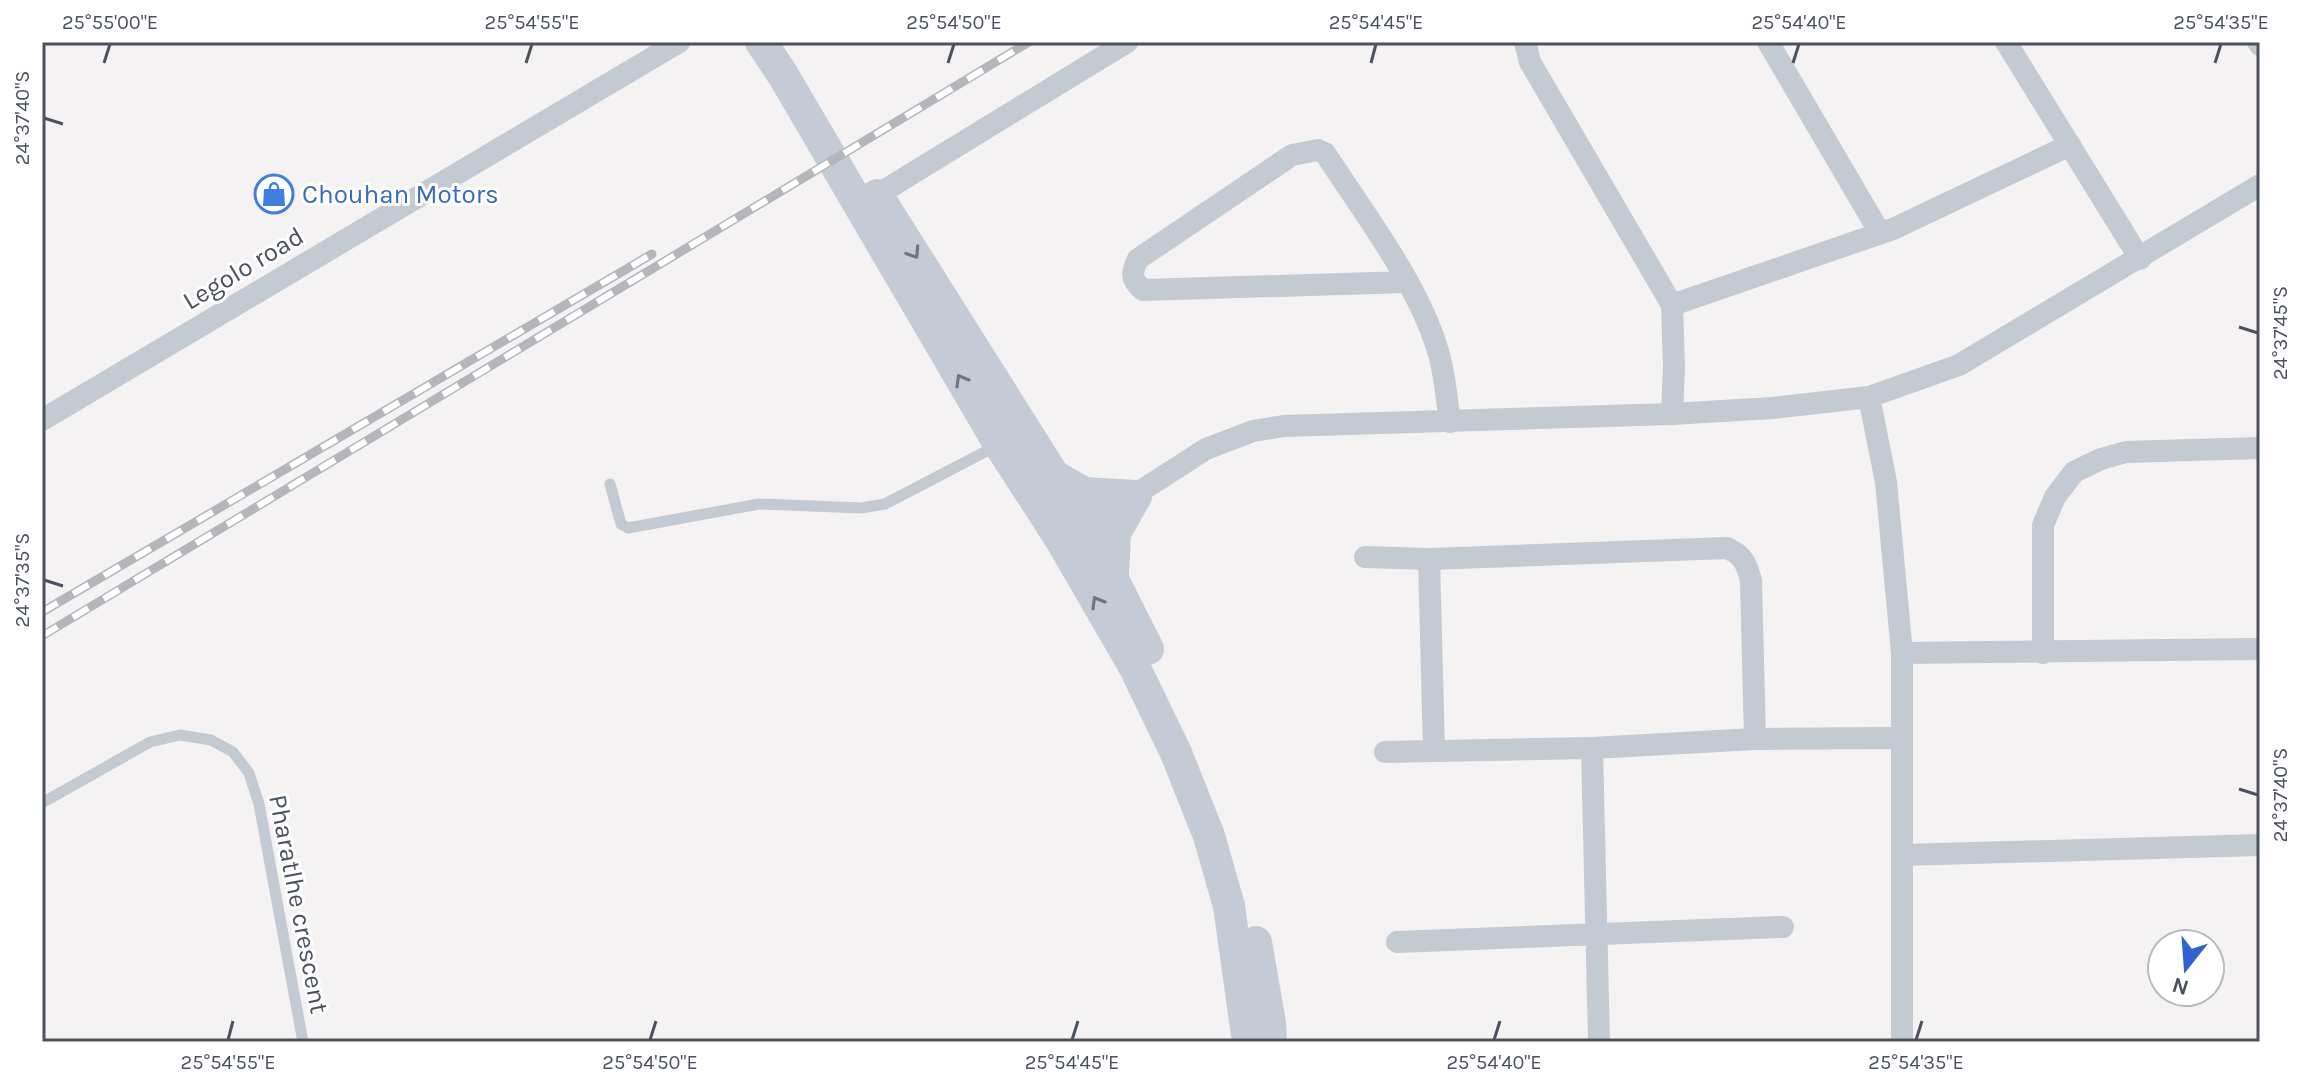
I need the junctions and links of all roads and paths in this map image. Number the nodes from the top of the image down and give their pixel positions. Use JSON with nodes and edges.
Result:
{"nodes":[{"id":1,"x":679,"y":42,"type":"edge"},
{"id":2,"x":761,"y":42,"type":"edge"},
{"id":3,"x":787,"y":42,"type":"edge"},
{"id":4,"x":1127,"y":42,"type":"edge"},
{"id":5,"x":1525,"y":42,"type":"edge"},
{"id":6,"x":1768,"y":42,"type":"edge"},
{"id":7,"x":2006,"y":42,"type":"edge"},
{"id":8,"x":2070,"y":145,"type":"junction"},
{"id":9,"x":2260,"y":185,"type":"edge"},
{"id":10,"x":877,"y":195,"type":"junction"},
{"id":11,"x":1880,"y":233,"type":"junction"},
{"id":12,"x":2140,"y":259,"type":"junction"},
{"id":13,"x":1407,"y":282,"type":"junction"},
{"id":14,"x":1672,"y":305,"type":"junction"},
{"id":15,"x":1869,"y":397,"type":"junction"},
{"id":16,"x":1672,"y":414,"type":"junction"},
{"id":17,"x":42,"y":420,"type":"edge"},
{"id":18,"x":1450,"y":422,"type":"junction"},
{"id":19,"x":999,"y":444,"type":"junction"},
{"id":20,"x":2260,"y":448,"type":"edge"},
{"id":21,"x":1056,"y":477,"type":"junction"},
{"id":22,"x":610,"y":484,"type":"dead end"},
{"id":23,"x":1136,"y":496,"type":"junction"},
{"id":24,"x":1074,"y":534,"type":"junction"},
{"id":25,"x":1365,"y":557,"type":"dead end"},
{"id":26,"x":1429,"y":559,"type":"junction"},
{"id":27,"x":1113,"y":583,"type":"junction"},
{"id":28,"x":2260,"y":649,"type":"edge"},
{"id":29,"x":1902,"y":653,"type":"junction"},
{"id":30,"x":2043,"y":653,"type":"junction"},
{"id":31,"x":1900,"y":738,"type":"junction"},
{"id":32,"x":1755,"y":739,"type":"junction"},
{"id":33,"x":1592,"y":748,"type":"junction"},
{"id":34,"x":1434,"y":751,"type":"junction"},
{"id":35,"x":1385,"y":752,"type":"dead end"},
{"id":36,"x":42,"y":803,"type":"edge"},
{"id":37,"x":2260,"y":845,"type":"edge"},
{"id":38,"x":1903,"y":855,"type":"junction"},
{"id":39,"x":1783,"y":927,"type":"dead end"},
{"id":40,"x":1598,"y":934,"type":"junction"},
{"id":41,"x":1397,"y":942,"type":"dead end"},
{"id":42,"x":1259,"y":1034,"type":"edge"},
{"id":43,"x":303,"y":1042,"type":"edge"},
{"id":44,"x":1599,"y":1042,"type":"edge"},
{"id":45,"x":1902,"y":1042,"type":"edge"}],
"edges":[{"from":1,"to":17,"type":"street","name":"Legolo road"},
{"from":19,"to":2,"type":"main road","one_way":true},
{"from":3,"to":10,"type":"main road"},
{"from":4,"to":10,"type":"street"},
{"from":5,"to":14,"type":"street"},
{"from":6,"to":11,"type":"street"},
{"from":7,"to":8,"type":"street"},
{"from":8,"to":11,"type":"street"},
{"from":8,"to":12,"type":"street"},
{"from":9,"to":12,"type":"street"},
{"from":10,"to":21,"type":"main road","one_way":true},
{"from":11,"to":14,"type":"street"},
{"from":12,"to":15,"type":"street"},
{"from":13,"to":13,"type":"street"},
{"from":13,"to":18,"type":"street"},
{"from":14,"to":16,"type":"street"},
{"from":15,"to":16,"type":"street"},
{"from":15,"to":29,"type":"street"},
{"from":16,"to":18,"type":"street"},
{"from":18,"to":23,"type":"street"},
{"from":19,"to":22,"type":"lane"},
{"from":19,"to":24,"type":"main road"},
{"from":20,"to":30,"type":"street"},
{"from":21,"to":23,"type":"main road"},
{"from":21,"to":24,"type":"main road"},
{"from":23,"to":24,"type":"street"},
{"from":23,"to":27,"type":"main road"},
{"from":24,"to":27,"type":"main road"},
{"from":42,"to":24,"type":"main road","one_way":true},
{"from":25,"to":26,"type":"street"},
{"from":26,"to":32,"type":"street"},
{"from":26,"to":34,"type":"street"},
{"from":27,"to":42,"type":"main road"},
{"from":28,"to":30,"type":"street"},
{"from":29,"to":30,"type":"street"},
{"from":29,"to":31,"type":"street"},
{"from":31,"to":32,"type":"street"},
{"from":31,"to":38,"type":"street"},
{"from":32,"to":33,"type":"street"},
{"from":33,"to":34,"type":"street"},
{"from":33,"to":40,"type":"street"},
{"from":34,"to":35,"type":"street"},
{"from":36,"to":43,"type":"lane","name":"Pharatlhe crescent"},
{"from":37,"to":38,"type":"street"},
{"from":38,"to":45,"type":"street"},
{"from":39,"to":40,"type":"street"},
{"from":40,"to":41,"type":"street"},
{"from":40,"to":44,"type":"street"}]}
